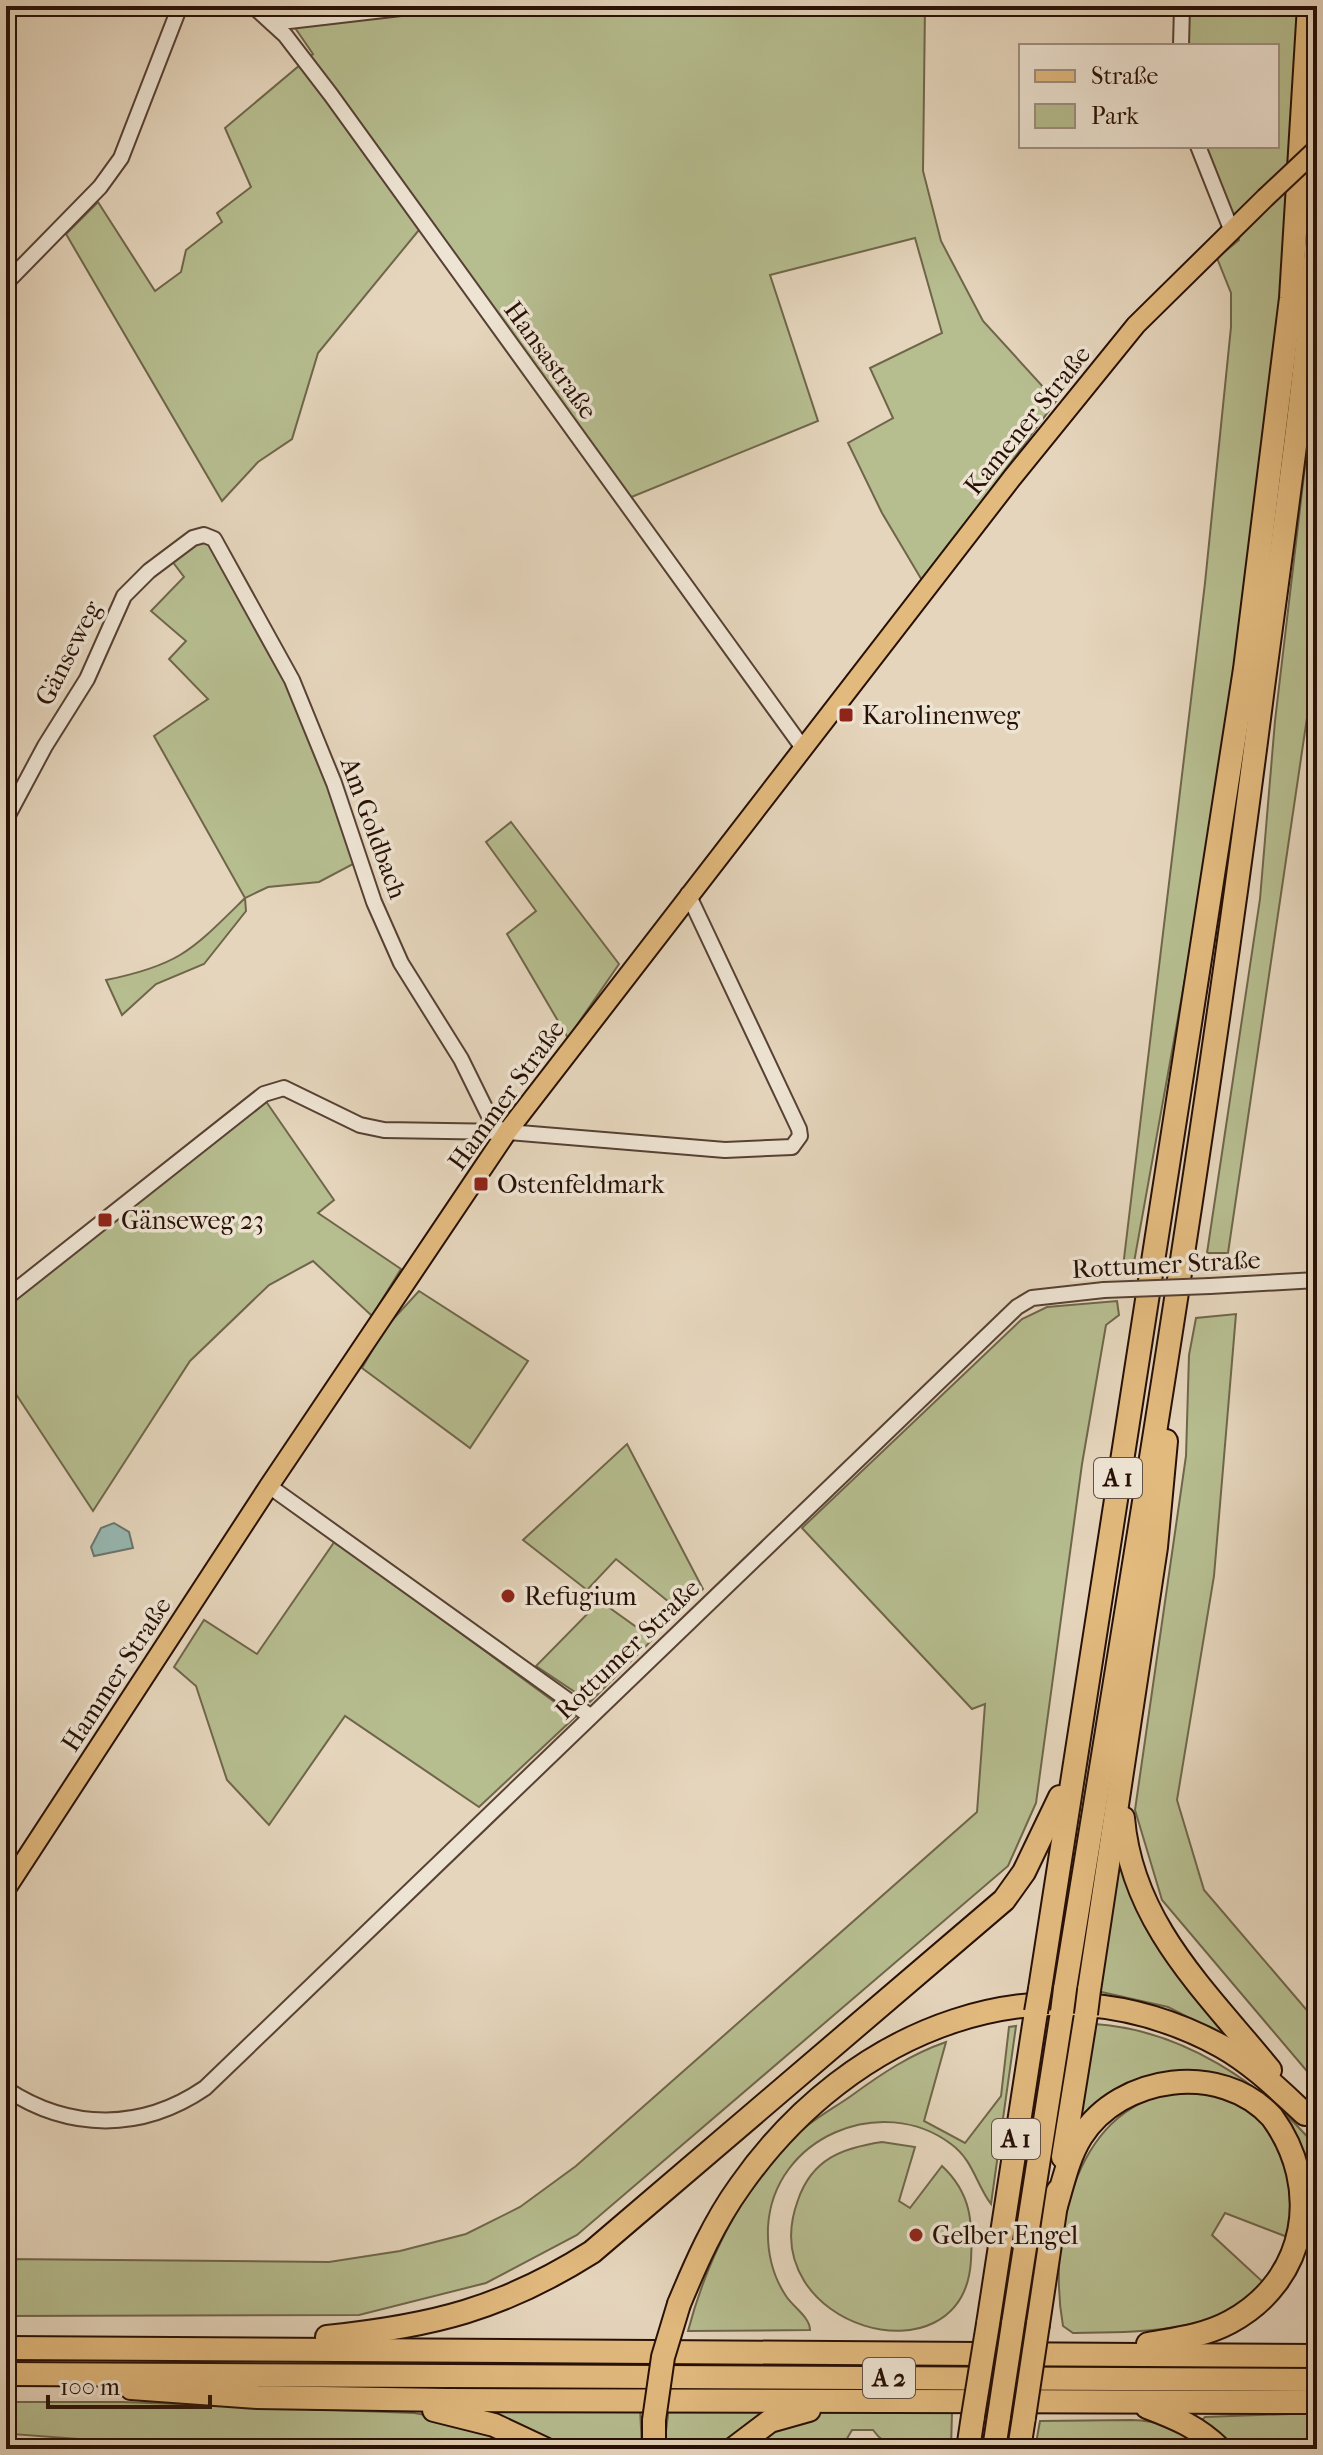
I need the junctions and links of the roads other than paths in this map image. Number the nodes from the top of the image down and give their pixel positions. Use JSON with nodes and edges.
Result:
{"nodes":[{"id":1,"x":180,"y":6,"type":"edge"},
{"id":2,"x":253,"y":6,"type":"edge"},
{"id":3,"x":418,"y":6,"type":"edge"},
{"id":4,"x":1182,"y":6,"type":"edge"},
{"id":5,"x":1309,"y":6,"type":"edge"},
{"id":6,"x":272,"y":23,"type":"junction"},
{"id":7,"x":1181,"y":44,"type":"edge"},
{"id":8,"x":1199,"y":148,"type":"edge"},
{"id":9,"x":1317,"y":149,"type":"edge"},
{"id":10,"x":1231,"y":229,"type":"junction"},
{"id":11,"x":1317,"y":236,"type":"edge"},
{"id":12,"x":6,"y":283,"type":"edge"},
{"id":13,"x":204,"y":535,"type":"joint"},
{"id":14,"x":803,"y":748,"type":"junction"},
{"id":15,"x":6,"y":819,"type":"edge"},
{"id":16,"x":688,"y":894,"type":"junction"},
{"id":17,"x":507,"y":1132,"type":"junction"},
{"id":18,"x":1317,"y":1280,"type":"edge"},
{"id":19,"x":6,"y":1298,"type":"edge"},
{"id":20,"x":1169,"y":1339,"type":"junction"},
{"id":21,"x":269,"y":1486,"type":"junction"},
{"id":22,"x":590,"y":1716,"type":"junction"},
{"id":23,"x":1124,"y":1764,"type":"junction"},
{"id":24,"x":1074,"y":1766,"type":"junction"},
{"id":25,"x":6,"y":1889,"type":"edge"},
{"id":26,"x":6,"y":2089,"type":"edge"},
{"id":27,"x":1311,"y":2121,"type":"edge"},
{"id":28,"x":1056,"y":2206,"type":"junction"},
{"id":29,"x":6,"y":2348,"type":"edge"},
{"id":30,"x":220,"y":2349,"type":"junction"},
{"id":31,"x":1084,"y":2354,"type":"junction"},
{"id":32,"x":1317,"y":2356,"type":"edge"},
{"id":33,"x":6,"y":2374,"type":"edge"},
{"id":34,"x":47,"y":2374,"type":"junction"},
{"id":35,"x":1317,"y":2380,"type":"edge"},
{"id":36,"x":378,"y":2399,"type":"junction"},
{"id":37,"x":934,"y":2401,"type":"junction"},
{"id":38,"x":1131,"y":2401,"type":"junction"},
{"id":39,"x":1317,"y":2402,"type":"edge"},
{"id":40,"x":545,"y":2449,"type":"edge"},
{"id":41,"x":654,"y":2449,"type":"edge"},
{"id":42,"x":733,"y":2449,"type":"edge"},
{"id":43,"x":968,"y":2449,"type":"edge"},
{"id":44,"x":994,"y":2449,"type":"edge"},
{"id":45,"x":1019,"y":2449,"type":"edge"},
{"id":46,"x":1220,"y":2449,"type":"edge"}],
"edges":[{"from":1,"to":12,"type":"street"},
{"from":2,"to":6,"type":"street","name":"Hansastraße"},
{"from":3,"to":6,"type":"street"},
{"from":4,"to":7,"type":"street"},
{"from":5,"to":24,"type":"highway","number":"A 1"},
{"from":6,"to":14,"type":"street","name":"Hansastraße"},
{"from":8,"to":10,"type":"street"},
{"from":9,"to":10,"type":"main road","name":"Kamener Straße","bridge":true},
{"from":10,"to":14,"type":"main road","name":"Kamener Straße"},
{"from":11,"to":20,"type":"highway","number":"A 1"},
{"from":13,"to":15,"type":"street","name":"Gänseweg"},
{"from":13,"to":17,"type":"street","name":"Am Goldbach"},
{"from":14,"to":16,"type":"main road","name":"Hammer Straße"},
{"from":16,"to":17,"type":"main road","name":"Hammer Straße"},
{"from":16,"to":17,"type":"street"},
{"from":17,"to":19,"type":"street"},
{"from":17,"to":21,"type":"main road","name":"Hammer Straße"},
{"from":18,"to":22,"type":"street","name":"Rottumer Straße","bridge":true},
{"from":20,"to":23,"type":"highway"},
{"from":20,"to":44,"type":"highway","number":"A 1","bridge":true},
{"from":21,"to":22,"type":"street"},
{"from":21,"to":25,"type":"main road","name":"Hammer Straße"},
{"from":22,"to":26,"type":"street","name":"Rottumer Straße"},
{"from":23,"to":27,"type":"highway"},
{"from":23,"to":28,"type":"highway","bridge":true},
{"from":24,"to":30,"type":"highway"},
{"from":24,"to":43,"type":"highway","number":"A 1","bridge":true},
{"from":27,"to":41,"type":"highway","bridge":true},
{"from":28,"to":31,"type":"highway"},
{"from":28,"to":45,"type":"highway","bridge":true},
{"from":29,"to":30,"type":"highway","number":"A 2"},
{"from":30,"to":31,"type":"highway","number":"A 2"},
{"from":31,"to":32,"type":"highway","number":"A 2"},
{"from":33,"to":34,"type":"highway","number":"A 2"},
{"from":34,"to":35,"type":"highway","number":"A 2"},
{"from":34,"to":36,"type":"highway"},
{"from":36,"to":37,"type":"highway"},
{"from":36,"to":40,"type":"highway"},
{"from":37,"to":38,"type":"highway"},
{"from":37,"to":42,"type":"highway"},
{"from":38,"to":39,"type":"highway"},
{"from":38,"to":46,"type":"highway"}]}
